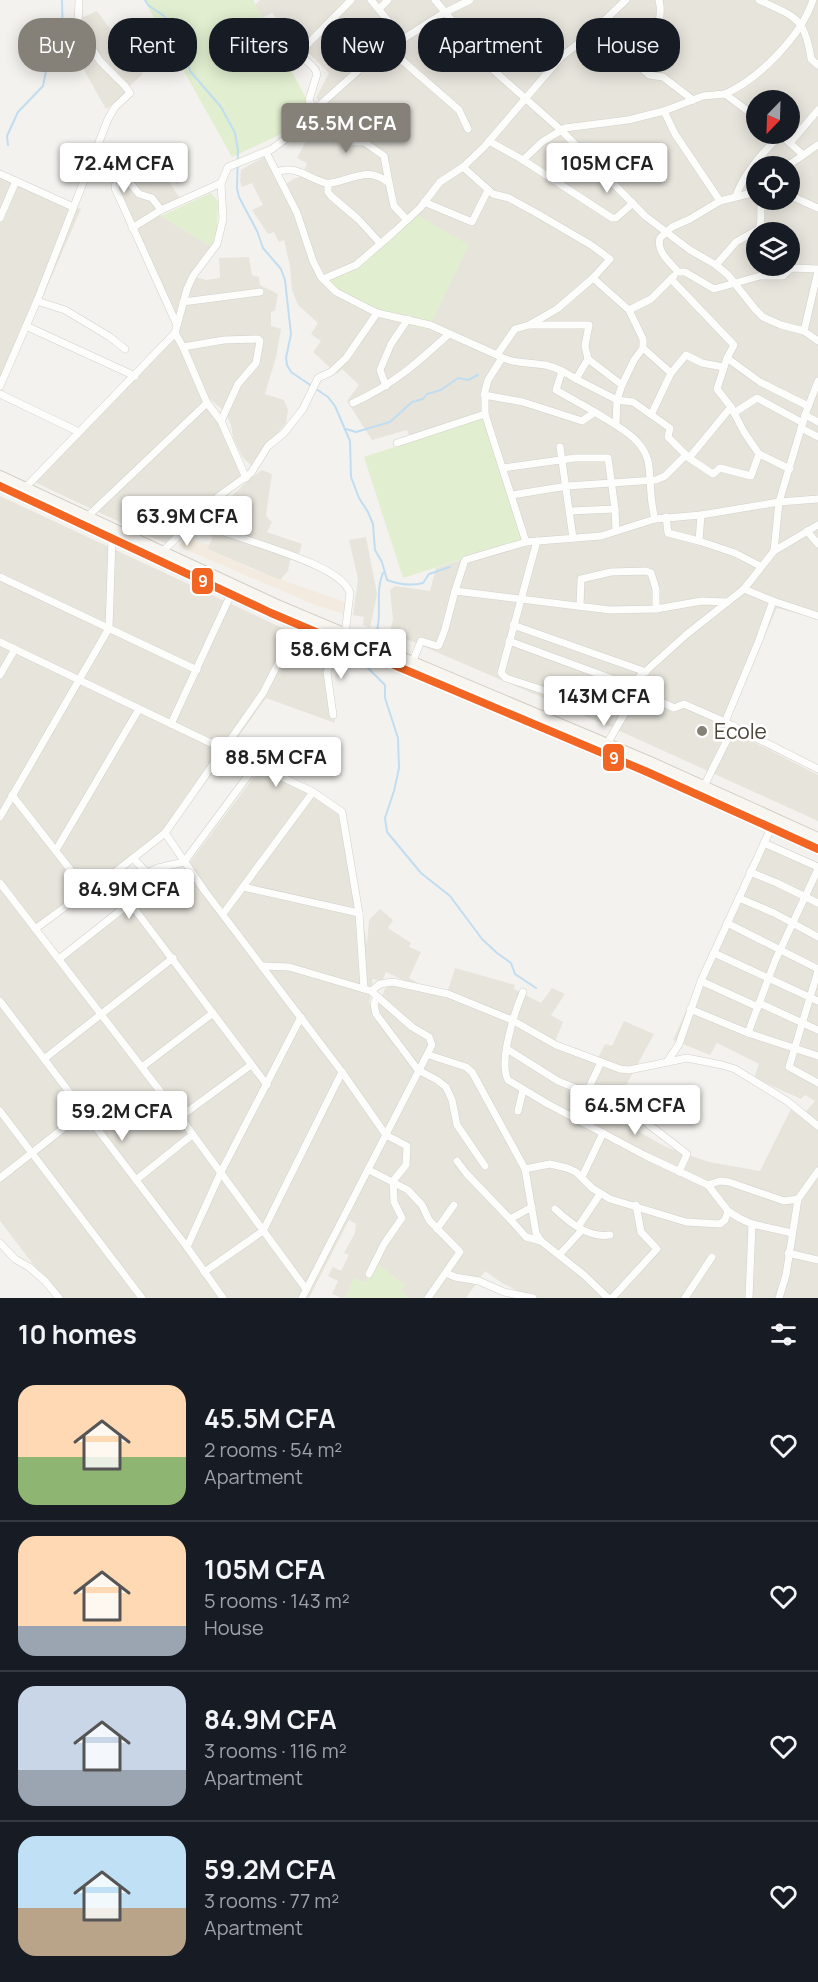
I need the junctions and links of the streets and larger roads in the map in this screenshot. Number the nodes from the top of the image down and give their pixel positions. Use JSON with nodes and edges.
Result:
{"nodes":[{"id":1,"x":79,"y":0,"type":"edge"},
{"id":2,"x":351,"y":0,"type":"edge"},
{"id":3,"x":371,"y":0,"type":"edge"},
{"id":4,"x":388,"y":0,"type":"edge"},
{"id":5,"x":435,"y":0,"type":"edge"},
{"id":6,"x":470,"y":0,"type":"edge"},
{"id":7,"x":626,"y":0,"type":"edge"},
{"id":8,"x":659,"y":0,"type":"edge"},
{"id":9,"x":759,"y":0,"type":"edge"},
{"id":10,"x":813,"y":0,"type":"edge"},
{"id":11,"x":379,"y":9,"type":"junction"},
{"id":12,"x":444,"y":13,"type":"junction"},
{"id":13,"x":386,"y":18,"type":"edge"},
{"id":14,"x":607,"y":18,"type":"edge"},
{"id":15,"x":660,"y":18,"type":"edge"},
{"id":16,"x":802,"y":26,"type":"junction"},
{"id":17,"x":406,"y":37,"type":"edge"},
{"id":18,"x":576,"y":47,"type":"edge"},
{"id":19,"x":406,"y":64,"type":"edge"},
{"id":20,"x":818,"y":65,"type":"edge"},
{"id":21,"x":357,"y":72,"type":"edge"},
{"id":22,"x":646,"y":72,"type":"edge"},
{"id":23,"x":725,"y":94,"type":"junction"},
{"id":24,"x":526,"y":97,"type":"junction"},
{"id":25,"x":693,"y":100,"type":"junction"},
{"id":26,"x":746,"y":110,"type":"edge"},
{"id":27,"x":818,"y":110,"type":"edge"},
{"id":28,"x":314,"y":111,"type":"junction"},
{"id":29,"x":664,"y":111,"type":"junction"},
{"id":30,"x":468,"y":129,"type":"dead end"},
{"id":31,"x":561,"y":130,"type":"junction"},
{"id":32,"x":800,"y":131,"type":"edge"},
{"id":33,"x":489,"y":141,"type":"junction"},
{"id":34,"x":771,"y":144,"type":"edge"},
{"id":35,"x":791,"y":144,"type":"edge"},
{"id":36,"x":818,"y":146,"type":"edge"},
{"id":37,"x":266,"y":152,"type":"junction"},
{"id":38,"x":802,"y":154,"type":"junction"},
{"id":39,"x":800,"y":156,"type":"edge"},
{"id":40,"x":523,"y":160,"type":"junction"},
{"id":41,"x":463,"y":167,"type":"junction"},
{"id":42,"x":277,"y":172,"type":"junction"},
{"id":43,"x":0,"y":174,"type":"edge"},
{"id":44,"x":87,"y":176,"type":"junction"},
{"id":45,"x":125,"y":177,"type":"junction"},
{"id":46,"x":16,"y":181,"type":"junction"},
{"id":47,"x":221,"y":183,"type":"junction"},
{"id":48,"x":389,"y":183,"type":"junction"},
{"id":49,"x":328,"y":184,"type":"junction"},
{"id":50,"x":488,"y":190,"type":"junction"},
{"id":51,"x":746,"y":194,"type":"edge"},
{"id":52,"x":736,"y":196,"type":"junction"},
{"id":53,"x":800,"y":200,"type":"edge"},
{"id":54,"x":720,"y":201,"type":"junction"},
{"id":55,"x":424,"y":202,"type":"junction"},
{"id":56,"x":633,"y":203,"type":"junction"},
{"id":57,"x":73,"y":207,"type":"junction"},
{"id":58,"x":818,"y":208,"type":"edge"},
{"id":59,"x":161,"y":210,"type":"junction"},
{"id":60,"x":759,"y":210,"type":"edge"},
{"id":61,"x":0,"y":218,"type":"edge"},
{"id":62,"x":407,"y":220,"type":"junction"},
{"id":63,"x":132,"y":228,"type":"junction"},
{"id":64,"x":666,"y":232,"type":"junction"},
{"id":65,"x":380,"y":243,"type":"junction"},
{"id":66,"x":716,"y":265,"type":"junction"},
{"id":67,"x":818,"y":270,"type":"edge"},
{"id":68,"x":678,"y":273,"type":"junction"},
{"id":69,"x":593,"y":278,"type":"junction"},
{"id":70,"x":323,"y":279,"type":"junction"},
{"id":71,"x":671,"y":279,"type":"junction"},
{"id":72,"x":734,"y":282,"type":"junction"},
{"id":73,"x":260,"y":292,"type":"dead end"},
{"id":74,"x":37,"y":301,"type":"junction"},
{"id":75,"x":183,"y":302,"type":"junction"},
{"id":76,"x":628,"y":310,"type":"junction"},
{"id":77,"x":377,"y":313,"type":"junction"},
{"id":78,"x":408,"y":319,"type":"junction"},
{"id":79,"x":530,"y":325,"type":"junction"},
{"id":80,"x":26,"y":326,"type":"junction"},
{"id":81,"x":176,"y":329,"type":"junction"},
{"id":82,"x":804,"y":331,"type":"junction"},
{"id":83,"x":449,"y":334,"type":"junction"},
{"id":84,"x":818,"y":341,"type":"edge"},
{"id":85,"x":183,"y":347,"type":"junction"},
{"id":86,"x":643,"y":348,"type":"junction"},
{"id":87,"x":125,"y":349,"type":"dead end"},
{"id":88,"x":499,"y":357,"type":"junction"},
{"id":89,"x":727,"y":358,"type":"junction"},
{"id":90,"x":588,"y":359,"type":"junction"},
{"id":91,"x":723,"y":368,"type":"junction"},
{"id":92,"x":562,"y":371,"type":"junction"},
{"id":93,"x":671,"y":373,"type":"junction"},
{"id":94,"x":135,"y":375,"type":"junction"},
{"id":95,"x":576,"y":380,"type":"junction"},
{"id":96,"x":818,"y":381,"type":"edge"},
{"id":97,"x":622,"y":385,"type":"junction"},
{"id":98,"x":0,"y":386,"type":"edge"},
{"id":99,"x":386,"y":386,"type":"junction"},
{"id":100,"x":0,"y":394,"type":"edge"},
{"id":101,"x":484,"y":394,"type":"junction"},
{"id":102,"x":617,"y":400,"type":"junction"},
{"id":103,"x":207,"y":403,"type":"junction"},
{"id":104,"x":352,"y":403,"type":"dead end"},
{"id":105,"x":809,"y":403,"type":"junction"},
{"id":106,"x":818,"y":405,"type":"edge"},
{"id":107,"x":733,"y":410,"type":"junction"},
{"id":108,"x":596,"y":412,"type":"junction"},
{"id":109,"x":651,"y":413,"type":"junction"},
{"id":110,"x":485,"y":414,"type":"junction"},
{"id":111,"x":805,"y":415,"type":"junction"},
{"id":112,"x":221,"y":421,"type":"junction"},
{"id":113,"x":818,"y":422,"type":"edge"},
{"id":114,"x":616,"y":425,"type":"junction"},
{"id":115,"x":802,"y":426,"type":"junction"},
{"id":116,"x":79,"y":432,"type":"junction"},
{"id":117,"x":818,"y":437,"type":"edge"},
{"id":118,"x":397,"y":443,"type":"dead end"},
{"id":119,"x":560,"y":447,"type":"dead end"},
{"id":120,"x":759,"y":454,"type":"junction"},
{"id":121,"x":688,"y":456,"type":"junction"},
{"id":122,"x":563,"y":460,"type":"junction"},
{"id":123,"x":503,"y":468,"type":"junction"},
{"id":124,"x":790,"y":469,"type":"junction"},
{"id":125,"x":0,"y":476,"type":"edge"},
{"id":126,"x":246,"y":478,"type":"junction"},
{"id":127,"x":650,"y":481,"type":"junction"},
{"id":128,"x":611,"y":483,"type":"junction"},
{"id":129,"x":0,"y":486,"type":"edge"},
{"id":130,"x":567,"y":486,"type":"junction"},
{"id":131,"x":25,"y":488,"type":"junction"},
{"id":132,"x":512,"y":495,"type":"junction"},
{"id":133,"x":818,"y":499,"type":"edge"},
{"id":134,"x":779,"y":502,"type":"junction"},
{"id":135,"x":615,"y":509,"type":"junction"},
{"id":136,"x":570,"y":511,"type":"junction"},
{"id":137,"x":702,"y":515,"type":"junction"},
{"id":138,"x":87,"y":517,"type":"junction"},
{"id":139,"x":666,"y":517,"type":"junction"},
{"id":140,"x":195,"y":519,"type":"junction"},
{"id":141,"x":656,"y":519,"type":"junction"},
{"id":142,"x":818,"y":525,"type":"edge"},
{"id":143,"x":616,"y":531,"type":"junction"},
{"id":144,"x":807,"y":531,"type":"junction"},
{"id":145,"x":573,"y":538,"type":"junction"},
{"id":146,"x":112,"y":539,"type":"junction"},
{"id":147,"x":537,"y":541,"type":"junction"},
{"id":148,"x":699,"y":541,"type":"junction"},
{"id":149,"x":526,"y":542,"type":"junction"},
{"id":150,"x":818,"y":544,"type":"edge"},
{"id":151,"x":163,"y":551,"type":"junction"},
{"id":152,"x":774,"y":551,"type":"junction"},
{"id":153,"x":760,"y":567,"type":"junction"},
{"id":154,"x":0,"y":578,"type":"edge"},
{"id":155,"x":744,"y":589,"type":"junction"},
{"id":156,"x":233,"y":590,"type":"junction"},
{"id":157,"x":455,"y":591,"type":"junction"},
{"id":158,"x":521,"y":598,"type":"junction"},
{"id":159,"x":772,"y":601,"type":"junction"},
{"id":160,"x":727,"y":602,"type":"junction"},
{"id":161,"x":580,"y":606,"type":"junction"},
{"id":162,"x":656,"y":609,"type":"junction"},
{"id":163,"x":818,"y":616,"type":"edge"},
{"id":164,"x":298,"y":625,"type":"junction"},
{"id":165,"x":513,"y":625,"type":"junction"},
{"id":166,"x":110,"y":628,"type":"junction"},
{"id":167,"x":342,"y":639,"type":"junction"},
{"id":168,"x":509,"y":641,"type":"junction"},
{"id":169,"x":0,"y":642,"type":"edge"},
{"id":170,"x":15,"y":649,"type":"junction"},
{"id":171,"x":375,"y":653,"type":"junction"},
{"id":172,"x":412,"y":663,"type":"junction"},
{"id":173,"x":197,"y":670,"type":"junction"},
{"id":174,"x":646,"y":672,"type":"junction"},
{"id":175,"x":0,"y":675,"type":"edge"},
{"id":176,"x":80,"y":679,"type":"junction"},
{"id":177,"x":626,"y":685,"type":"junction"},
{"id":178,"x":638,"y":690,"type":"junction"},
{"id":179,"x":561,"y":696,"type":"junction"},
{"id":180,"x":139,"y":709,"type":"junction"},
{"id":181,"x":333,"y":715,"type":"dead end"},
{"id":182,"x":543,"y":717,"type":"junction"},
{"id":183,"x":724,"y":722,"type":"junction"},
{"id":184,"x":171,"y":724,"type":"junction"},
{"id":185,"x":734,"y":726,"type":"junction"},
{"id":186,"x":607,"y":744,"type":"junction"},
{"id":187,"x":225,"y":750,"type":"junction"},
{"id":188,"x":256,"y":765,"type":"junction"},
{"id":189,"x":818,"y":769,"type":"edge"},
{"id":190,"x":704,"y":786,"type":"junction"},
{"id":191,"x":313,"y":792,"type":"junction"},
{"id":192,"x":12,"y":795,"type":"junction"},
{"id":193,"x":0,"y":817,"type":"edge"},
{"id":194,"x":771,"y":828,"type":"junction"},
{"id":195,"x":165,"y":833,"type":"junction"},
{"id":196,"x":818,"y":838,"type":"edge"},
{"id":197,"x":764,"y":843,"type":"junction"},
{"id":198,"x":818,"y":849,"type":"edge"},
{"id":199,"x":56,"y":850,"type":"junction"},
{"id":200,"x":133,"y":858,"type":"junction"},
{"id":201,"x":184,"y":862,"type":"junction"},
{"id":202,"x":818,"y":868,"type":"edge"},
{"id":203,"x":750,"y":872,"type":"junction"},
{"id":204,"x":147,"y":873,"type":"junction"},
{"id":205,"x":0,"y":883,"type":"edge"},
{"id":206,"x":243,"y":887,"type":"junction"},
{"id":207,"x":87,"y":891,"type":"junction"},
{"id":208,"x":739,"y":898,"type":"junction"},
{"id":209,"x":804,"y":898,"type":"junction"},
{"id":210,"x":130,"y":903,"type":"junction"},
{"id":211,"x":818,"y":903,"type":"edge"},
{"id":212,"x":359,"y":913,"type":"junction"},
{"id":213,"x":223,"y":914,"type":"junction"},
{"id":214,"x":727,"y":923,"type":"junction"},
{"id":215,"x":792,"y":924,"type":"junction"},
{"id":216,"x":35,"y":929,"type":"junction"},
{"id":217,"x":818,"y":937,"type":"edge"},
{"id":218,"x":780,"y":949,"type":"junction"},
{"id":219,"x":714,"y":953,"type":"junction"},
{"id":220,"x":173,"y":957,"type":"junction"},
{"id":221,"x":59,"y":959,"type":"junction"},
{"id":222,"x":263,"y":966,"type":"junction"},
{"id":223,"x":818,"y":970,"type":"edge"},
{"id":224,"x":768,"y":978,"type":"junction"},
{"id":225,"x":701,"y":981,"type":"junction"},
{"id":226,"x":371,"y":992,"type":"junction"},
{"id":227,"x":523,"y":992,"type":"dead end"},
{"id":228,"x":810,"y":998,"type":"junction"},
{"id":229,"x":0,"y":1001,"type":"edge"},
{"id":230,"x":818,"y":1001,"type":"edge"},
{"id":231,"x":758,"y":1005,"type":"junction"},
{"id":232,"x":690,"y":1009,"type":"junction"},
{"id":233,"x":213,"y":1013,"type":"junction"},
{"id":234,"x":101,"y":1014,"type":"junction"},
{"id":235,"x":301,"y":1017,"type":"junction"},
{"id":236,"x":512,"y":1020,"type":"junction"},
{"id":237,"x":802,"y":1023,"type":"junction"},
{"id":238,"x":818,"y":1030,"type":"edge"},
{"id":239,"x":748,"y":1033,"type":"junction"},
{"id":240,"x":794,"y":1048,"type":"junction"},
{"id":241,"x":507,"y":1049,"type":"junction"},
{"id":242,"x":429,"y":1055,"type":"junction"},
{"id":243,"x":818,"y":1056,"type":"edge"},
{"id":244,"x":44,"y":1059,"type":"junction"},
{"id":245,"x":601,"y":1062,"type":"junction"},
{"id":246,"x":667,"y":1062,"type":"junction"},
{"id":247,"x":251,"y":1065,"type":"junction"},
{"id":248,"x":142,"y":1067,"type":"junction"},
{"id":249,"x":418,"y":1070,"type":"junction"},
{"id":250,"x":342,"y":1072,"type":"junction"},
{"id":251,"x":818,"y":1083,"type":"edge"},
{"id":252,"x":267,"y":1085,"type":"junction"},
{"id":253,"x":524,"y":1090,"type":"junction"},
{"id":254,"x":587,"y":1092,"type":"junction"},
{"id":255,"x":0,"y":1111,"type":"edge"},
{"id":256,"x":518,"y":1111,"type":"dead end"},
{"id":257,"x":84,"y":1112,"type":"junction"},
{"id":258,"x":180,"y":1117,"type":"junction"},
{"id":259,"x":818,"y":1126,"type":"edge"},
{"id":260,"x":603,"y":1132,"type":"junction"},
{"id":261,"x":192,"y":1135,"type":"junction"},
{"id":262,"x":386,"y":1135,"type":"junction"},
{"id":263,"x":32,"y":1153,"type":"junction"},
{"id":264,"x":457,"y":1161,"type":"dead end"},
{"id":265,"x":484,"y":1166,"type":"dead end"},
{"id":266,"x":525,"y":1169,"type":"junction"},
{"id":267,"x":369,"y":1170,"type":"junction"},
{"id":268,"x":818,"y":1171,"type":"edge"},
{"id":269,"x":221,"y":1172,"type":"junction"},
{"id":270,"x":679,"y":1172,"type":"junction"},
{"id":271,"x":0,"y":1178,"type":"edge"},
{"id":272,"x":582,"y":1178,"type":"junction"},
{"id":273,"x":136,"y":1180,"type":"junction"},
{"id":274,"x":393,"y":1181,"type":"junction"},
{"id":275,"x":708,"y":1185,"type":"junction"},
{"id":276,"x":600,"y":1194,"type":"junction"},
{"id":277,"x":798,"y":1199,"type":"junction"},
{"id":278,"x":454,"y":1205,"type":"dead end"},
{"id":279,"x":636,"y":1205,"type":"junction"},
{"id":280,"x":532,"y":1207,"type":"junction"},
{"id":281,"x":555,"y":1209,"type":"dead end"},
{"id":282,"x":728,"y":1211,"type":"junction"},
{"id":283,"x":510,"y":1218,"type":"junction"},
{"id":284,"x":752,"y":1224,"type":"junction"},
{"id":285,"x":580,"y":1228,"type":"junction"},
{"id":286,"x":438,"y":1229,"type":"junction"},
{"id":287,"x":263,"y":1231,"type":"junction"},
{"id":288,"x":792,"y":1233,"type":"junction"},
{"id":289,"x":610,"y":1235,"type":"dead end"},
{"id":290,"x":541,"y":1240,"type":"junction"},
{"id":291,"x":0,"y":1243,"type":"edge"},
{"id":292,"x":187,"y":1247,"type":"junction"},
{"id":293,"x":788,"y":1252,"type":"junction"},
{"id":294,"x":560,"y":1254,"type":"junction"},
{"id":295,"x":712,"y":1257,"type":"dead end"},
{"id":296,"x":818,"y":1260,"type":"edge"},
{"id":297,"x":204,"y":1272,"type":"junction"},
{"id":298,"x":446,"y":1273,"type":"junction"},
{"id":299,"x":369,"y":1274,"type":"dead end"},
{"id":300,"x":306,"y":1289,"type":"junction"},
{"id":301,"x":59,"y":1298,"type":"edge"},
{"id":302,"x":142,"y":1298,"type":"edge"},
{"id":303,"x":223,"y":1298,"type":"edge"},
{"id":304,"x":302,"y":1298,"type":"edge"},
{"id":305,"x":428,"y":1298,"type":"edge"},
{"id":306,"x":533,"y":1298,"type":"edge"},
{"id":307,"x":610,"y":1298,"type":"edge"},
{"id":308,"x":685,"y":1298,"type":"edge"},
{"id":309,"x":749,"y":1298,"type":"edge"},
{"id":310,"x":779,"y":1298,"type":"edge"}],
"edges":[{"from":1,"to":44,"type":"street"},
{"from":2,"to":28,"type":"street"},
{"from":3,"to":11,"type":"street"},
{"from":4,"to":11,"type":"street"},
{"from":5,"to":12,"type":"street"},
{"from":6,"to":12,"type":"street"},
{"from":7,"to":14,"type":"street"},
{"from":8,"to":15,"type":"street"},
{"from":9,"to":16,"type":"street"},
{"from":10,"to":16,"type":"street"},
{"from":11,"to":13,"type":"street"},
{"from":12,"to":17,"type":"street"},
{"from":12,"to":24,"type":"street"},
{"from":16,"to":20,"type":"street"},
{"from":16,"to":23,"type":"street"},
{"from":18,"to":24,"type":"street"},
{"from":19,"to":30,"type":"street"},
{"from":21,"to":28,"type":"street"},
{"from":22,"to":25,"type":"street"},
{"from":23,"to":25,"type":"street"},
{"from":23,"to":26,"type":"street"},
{"from":24,"to":31,"type":"street"},
{"from":24,"to":33,"type":"street"},
{"from":25,"to":29,"type":"street"},
{"from":27,"to":32,"type":"street"},
{"from":28,"to":37,"type":"street"},
{"from":28,"to":48,"type":"street"},
{"from":29,"to":31,"type":"street"},
{"from":29,"to":54,"type":"street"},
{"from":31,"to":40,"type":"street"},
{"from":31,"to":56,"type":"street"},
{"from":33,"to":40,"type":"street"},
{"from":33,"to":41,"type":"street"},
{"from":34,"to":52,"type":"street"},
{"from":35,"to":38,"type":"street"},
{"from":36,"to":38,"type":"street"},
{"from":37,"to":42,"type":"street"},
{"from":37,"to":47,"type":"street"},
{"from":38,"to":39,"type":"street"},
{"from":40,"to":56,"type":"street"},
{"from":41,"to":50,"type":"street"},
{"from":41,"to":55,"type":"street"},
{"from":42,"to":49,"type":"street"},
{"from":42,"to":70,"type":"street"},
{"from":43,"to":46,"type":"street"},
{"from":44,"to":45,"type":"street"},
{"from":44,"to":57,"type":"street"},
{"from":45,"to":59,"type":"street"},
{"from":45,"to":63,"type":"street"},
{"from":46,"to":57,"type":"street"},
{"from":46,"to":61,"type":"street"},
{"from":47,"to":59,"type":"street"},
{"from":47,"to":75,"type":"street"},
{"from":48,"to":49,"type":"street"},
{"from":48,"to":62,"type":"street"},
{"from":49,"to":65,"type":"street"},
{"from":50,"to":55,"type":"street"},
{"from":50,"to":69,"type":"street"},
{"from":51,"to":52,"type":"street"},
{"from":52,"to":54,"type":"street"},
{"from":53,"to":58,"type":"street"},
{"from":54,"to":64,"type":"street"},
{"from":55,"to":62,"type":"street"},
{"from":56,"to":64,"type":"street"},
{"from":57,"to":74,"type":"street"},
{"from":59,"to":63,"type":"street"},
{"from":60,"to":66,"type":"street"},
{"from":62,"to":65,"type":"street"},
{"from":63,"to":81,"type":"street"},
{"from":64,"to":66,"type":"street"},
{"from":64,"to":68,"type":"street"},
{"from":65,"to":70,"type":"street"},
{"from":66,"to":72,"type":"street"},
{"from":67,"to":72,"type":"street"},
{"from":67,"to":82,"type":"street"},
{"from":68,"to":71,"type":"street"},
{"from":68,"to":72,"type":"street"},
{"from":69,"to":76,"type":"street"},
{"from":69,"to":79,"type":"street"},
{"from":70,"to":77,"type":"street"},
{"from":71,"to":76,"type":"street"},
{"from":71,"to":89,"type":"street"},
{"from":72,"to":82,"type":"street"},
{"from":73,"to":75,"type":"street"},
{"from":74,"to":80,"type":"street"},
{"from":74,"to":87,"type":"street"},
{"from":75,"to":81,"type":"street"},
{"from":76,"to":86,"type":"street"},
{"from":77,"to":78,"type":"street"},
{"from":77,"to":126,"type":"street"},
{"from":78,"to":83,"type":"street"},
{"from":78,"to":99,"type":"street"},
{"from":79,"to":88,"type":"street"},
{"from":79,"to":90,"type":"street"},
{"from":80,"to":94,"type":"street"},
{"from":80,"to":98,"type":"street"},
{"from":81,"to":85,"type":"street"},
{"from":81,"to":94,"type":"street"},
{"from":82,"to":84,"type":"street"},
{"from":83,"to":88,"type":"street"},
{"from":83,"to":99,"type":"street"},
{"from":85,"to":103,"type":"street"},
{"from":85,"to":112,"type":"street"},
{"from":86,"to":93,"type":"street"},
{"from":86,"to":97,"type":"street"},
{"from":88,"to":92,"type":"street"},
{"from":88,"to":101,"type":"street"},
{"from":89,"to":91,"type":"street"},
{"from":89,"to":105,"type":"street"},
{"from":90,"to":95,"type":"street"},
{"from":90,"to":97,"type":"street"},
{"from":91,"to":93,"type":"street"},
{"from":91,"to":107,"type":"street"},
{"from":92,"to":95,"type":"street"},
{"from":92,"to":108,"type":"street"},
{"from":93,"to":109,"type":"street"},
{"from":94,"to":116,"type":"street"},
{"from":95,"to":102,"type":"street"},
{"from":96,"to":105,"type":"street"},
{"from":97,"to":102,"type":"street"},
{"from":99,"to":104,"type":"street"},
{"from":100,"to":116,"type":"street"},
{"from":101,"to":108,"type":"street"},
{"from":101,"to":110,"type":"street"},
{"from":102,"to":109,"type":"street"},
{"from":102,"to":114,"type":"street"},
{"from":103,"to":112,"type":"street"},
{"from":103,"to":138,"type":"street"},
{"from":105,"to":106,"type":"street"},
{"from":105,"to":111,"type":"street"},
{"from":107,"to":115,"type":"street"},
{"from":107,"to":120,"type":"street"},
{"from":107,"to":121,"type":"street"},
{"from":108,"to":114,"type":"street"},
{"from":109,"to":121,"type":"street"},
{"from":110,"to":118,"type":"street"},
{"from":110,"to":123,"type":"street"},
{"from":111,"to":113,"type":"street"},
{"from":111,"to":115,"type":"street"},
{"from":112,"to":126,"type":"street"},
{"from":114,"to":127,"type":"street"},
{"from":115,"to":117,"type":"street"},
{"from":115,"to":124,"type":"street"},
{"from":116,"to":131,"type":"street"},
{"from":119,"to":122,"type":"street"},
{"from":120,"to":121,"type":"street"},
{"from":120,"to":124,"type":"street"},
{"from":121,"to":127,"type":"street"},
{"from":122,"to":123,"type":"street"},
{"from":122,"to":128,"type":"street"},
{"from":122,"to":130,"type":"street"},
{"from":123,"to":132,"type":"street"},
{"from":124,"to":134,"type":"street"},
{"from":125,"to":131,"type":"street"},
{"from":126,"to":140,"type":"street"},
{"from":127,"to":128,"type":"street"},
{"from":127,"to":141,"type":"street"},
{"from":128,"to":130,"type":"street"},
{"from":128,"to":135,"type":"street"},
{"from":129,"to":146,"type":"street"},
{"from":130,"to":132,"type":"street"},
{"from":130,"to":136,"type":"street"},
{"from":131,"to":138,"type":"street"},
{"from":132,"to":149,"type":"street"},
{"from":133,"to":134,"type":"street"},
{"from":134,"to":137,"type":"street"},
{"from":134,"to":152,"type":"street"},
{"from":135,"to":136,"type":"street"},
{"from":135,"to":143,"type":"street"},
{"from":136,"to":145,"type":"street"},
{"from":137,"to":139,"type":"street"},
{"from":137,"to":148,"type":"street"},
{"from":138,"to":151,"type":"street"},
{"from":139,"to":141,"type":"street"},
{"from":139,"to":148,"type":"street"},
{"from":140,"to":151,"type":"street"},
{"from":140,"to":167,"type":"street"},
{"from":141,"to":143,"type":"street"},
{"from":142,"to":144,"type":"street"},
{"from":143,"to":145,"type":"street"},
{"from":144,"to":150,"type":"street"},
{"from":144,"to":152,"type":"street"},
{"from":145,"to":147,"type":"street"},
{"from":146,"to":156,"type":"street"},
{"from":146,"to":166,"type":"street"},
{"from":147,"to":149,"type":"street"},
{"from":147,"to":158,"type":"street"},
{"from":148,"to":153,"type":"street"},
{"from":149,"to":157,"type":"street"},
{"from":151,"to":156,"type":"street"},
{"from":152,"to":153,"type":"street"},
{"from":153,"to":155,"type":"street"},
{"from":154,"to":166,"type":"street"},
{"from":155,"to":159,"type":"street"},
{"from":155,"to":160,"type":"street"},
{"from":156,"to":164,"type":"street"},
{"from":156,"to":167,"type":"street"},
{"from":156,"to":173,"type":"street"},
{"from":157,"to":158,"type":"street"},
{"from":157,"to":172,"type":"street"},
{"from":158,"to":161,"type":"street"},
{"from":158,"to":165,"type":"street"},
{"from":159,"to":163,"type":"street"},
{"from":159,"to":183,"type":"street"},
{"from":160,"to":162,"type":"street"},
{"from":160,"to":174,"type":"street"},
{"from":161,"to":162,"type":"street"},
{"from":161,"to":162,"type":"street"},
{"from":164,"to":167,"type":"street"},
{"from":164,"to":187,"type":"street"},
{"from":165,"to":168,"type":"street"},
{"from":165,"to":174,"type":"street"},
{"from":166,"to":173,"type":"street"},
{"from":166,"to":176,"type":"street"},
{"from":167,"to":171,"type":"street"},
{"from":167,"to":181,"type":"street"},
{"from":168,"to":177,"type":"street"},
{"from":168,"to":179,"type":"street"},
{"from":169,"to":170,"type":"street"},
{"from":170,"to":175,"type":"street"},
{"from":170,"to":176,"type":"street"},
{"from":171,"to":172,"type":"street"},
{"from":171,"to":194,"type":"street"},
{"from":172,"to":182,"type":"street"},
{"from":173,"to":184,"type":"street"},
{"from":174,"to":177,"type":"street"},
{"from":176,"to":180,"type":"street"},
{"from":176,"to":192,"type":"street"},
{"from":177,"to":178,"type":"street"},
{"from":177,"to":179,"type":"street"},
{"from":178,"to":183,"type":"street"},
{"from":178,"to":186,"type":"street"},
{"from":179,"to":182,"type":"street"},
{"from":180,"to":184,"type":"street"},
{"from":180,"to":199,"type":"street"},
{"from":182,"to":186,"type":"street"},
{"from":183,"to":185,"type":"street"},
{"from":184,"to":187,"type":"street"},
{"from":185,"to":189,"type":"street"},
{"from":185,"to":190,"type":"street"},
{"from":186,"to":190,"type":"street"},
{"from":187,"to":188,"type":"street"},
{"from":187,"to":195,"type":"street"},
{"from":188,"to":191,"type":"street"},
{"from":188,"to":201,"type":"street"},
{"from":190,"to":196,"type":"street"},
{"from":191,"to":206,"type":"street"},
{"from":191,"to":212,"type":"street"},
{"from":192,"to":193,"type":"street"},
{"from":192,"to":199,"type":"street"},
{"from":194,"to":197,"type":"street"},
{"from":194,"to":198,"type":"street"},
{"from":195,"to":200,"type":"street"},
{"from":195,"to":201,"type":"street"},
{"from":197,"to":202,"type":"street"},
{"from":197,"to":203,"type":"street"},
{"from":199,"to":207,"type":"street"},
{"from":200,"to":204,"type":"street"},
{"from":200,"to":207,"type":"street"},
{"from":201,"to":204,"type":"street"},
{"from":201,"to":213,"type":"street"},
{"from":202,"to":209,"type":"street"},
{"from":203,"to":208,"type":"street"},
{"from":203,"to":209,"type":"street"},
{"from":204,"to":210,"type":"street"},
{"from":205,"to":216,"type":"street"},
{"from":206,"to":212,"type":"street"},
{"from":206,"to":213,"type":"street"},
{"from":207,"to":216,"type":"street"},
{"from":208,"to":214,"type":"street"},
{"from":208,"to":215,"type":"street"},
{"from":209,"to":211,"type":"street"},
{"from":209,"to":215,"type":"street"},
{"from":210,"to":220,"type":"street"},
{"from":210,"to":221,"type":"street"},
{"from":212,"to":226,"type":"street"},
{"from":213,"to":222,"type":"street"},
{"from":214,"to":218,"type":"street"},
{"from":214,"to":219,"type":"street"},
{"from":215,"to":217,"type":"street"},
{"from":215,"to":218,"type":"street"},
{"from":216,"to":221,"type":"street"},
{"from":218,"to":223,"type":"street"},
{"from":218,"to":224,"type":"street"},
{"from":219,"to":224,"type":"street"},
{"from":219,"to":225,"type":"street"},
{"from":220,"to":233,"type":"street"},
{"from":220,"to":234,"type":"street"},
{"from":221,"to":234,"type":"street"},
{"from":222,"to":226,"type":"street"},
{"from":222,"to":235,"type":"street"},
{"from":223,"to":228,"type":"street"},
{"from":224,"to":228,"type":"street"},
{"from":224,"to":231,"type":"street"},
{"from":225,"to":231,"type":"street"},
{"from":225,"to":232,"type":"street"},
{"from":226,"to":236,"type":"street"},
{"from":226,"to":242,"type":"street"},
{"from":226,"to":249,"type":"street"},
{"from":227,"to":236,"type":"street"},
{"from":228,"to":230,"type":"street"},
{"from":228,"to":237,"type":"street"},
{"from":229,"to":244,"type":"street"},
{"from":231,"to":237,"type":"street"},
{"from":231,"to":239,"type":"street"},
{"from":232,"to":239,"type":"street"},
{"from":232,"to":246,"type":"street"},
{"from":233,"to":247,"type":"street"},
{"from":233,"to":248,"type":"street"},
{"from":234,"to":244,"type":"street"},
{"from":234,"to":248,"type":"street"},
{"from":235,"to":250,"type":"street"},
{"from":235,"to":252,"type":"street"},
{"from":236,"to":241,"type":"street"},
{"from":236,"to":245,"type":"street"},
{"from":237,"to":238,"type":"street"},
{"from":237,"to":240,"type":"street"},
{"from":239,"to":240,"type":"street"},
{"from":240,"to":243,"type":"street"},
{"from":240,"to":251,"type":"street"},
{"from":241,"to":253,"type":"street"},
{"from":241,"to":254,"type":"street"},
{"from":242,"to":249,"type":"street"},
{"from":242,"to":266,"type":"street"},
{"from":244,"to":257,"type":"street"},
{"from":245,"to":246,"type":"street"},
{"from":245,"to":254,"type":"street"},
{"from":246,"to":259,"type":"street"},
{"from":247,"to":252,"type":"street"},
{"from":247,"to":258,"type":"street"},
{"from":248,"to":258,"type":"street"},
{"from":249,"to":262,"type":"street"},
{"from":249,"to":265,"type":"street"},
{"from":250,"to":262,"type":"street"},
{"from":250,"to":287,"type":"street"},
{"from":252,"to":269,"type":"street"},
{"from":253,"to":256,"type":"street"},
{"from":253,"to":260,"type":"street"},
{"from":254,"to":270,"type":"street"},
{"from":255,"to":263,"type":"street"},
{"from":257,"to":263,"type":"street"},
{"from":257,"to":273,"type":"street"},
{"from":258,"to":261,"type":"street"},
{"from":260,"to":270,"type":"street"},
{"from":260,"to":272,"type":"street"},
{"from":261,"to":269,"type":"street"},
{"from":261,"to":273,"type":"street"},
{"from":262,"to":267,"type":"street"},
{"from":262,"to":274,"type":"street"},
{"from":263,"to":271,"type":"street"},
{"from":263,"to":302,"type":"street"},
{"from":264,"to":283,"type":"street"},
{"from":266,"to":272,"type":"street"},
{"from":266,"to":280,"type":"street"},
{"from":267,"to":274,"type":"street"},
{"from":267,"to":300,"type":"street"},
{"from":268,"to":277,"type":"street"},
{"from":269,"to":287,"type":"street"},
{"from":269,"to":292,"type":"street"},
{"from":270,"to":275,"type":"street"},
{"from":272,"to":276,"type":"street"},
{"from":273,"to":292,"type":"street"},
{"from":274,"to":286,"type":"street"},
{"from":274,"to":299,"type":"street"},
{"from":275,"to":277,"type":"street"},
{"from":275,"to":282,"type":"street"},
{"from":276,"to":279,"type":"street"},
{"from":276,"to":285,"type":"street"},
{"from":277,"to":288,"type":"street"},
{"from":278,"to":286,"type":"street"},
{"from":279,"to":282,"type":"street"},
{"from":279,"to":307,"type":"street"},
{"from":280,"to":283,"type":"street"},
{"from":280,"to":290,"type":"street"},
{"from":281,"to":285,"type":"street"},
{"from":282,"to":284,"type":"street"},
{"from":283,"to":290,"type":"street"},
{"from":284,"to":288,"type":"street"},
{"from":284,"to":309,"type":"street"},
{"from":285,"to":289,"type":"street"},
{"from":285,"to":294,"type":"street"},
{"from":286,"to":298,"type":"street"},
{"from":287,"to":297,"type":"street"},
{"from":287,"to":300,"type":"street"},
{"from":288,"to":293,"type":"street"},
{"from":290,"to":294,"type":"street"},
{"from":291,"to":301,"type":"street"},
{"from":292,"to":297,"type":"street"},
{"from":293,"to":296,"type":"street"},
{"from":293,"to":310,"type":"street"},
{"from":294,"to":307,"type":"street"},
{"from":295,"to":308,"type":"street"},
{"from":297,"to":303,"type":"street"},
{"from":298,"to":305,"type":"street"},
{"from":298,"to":306,"type":"street"},
{"from":300,"to":304,"type":"street"}]}
